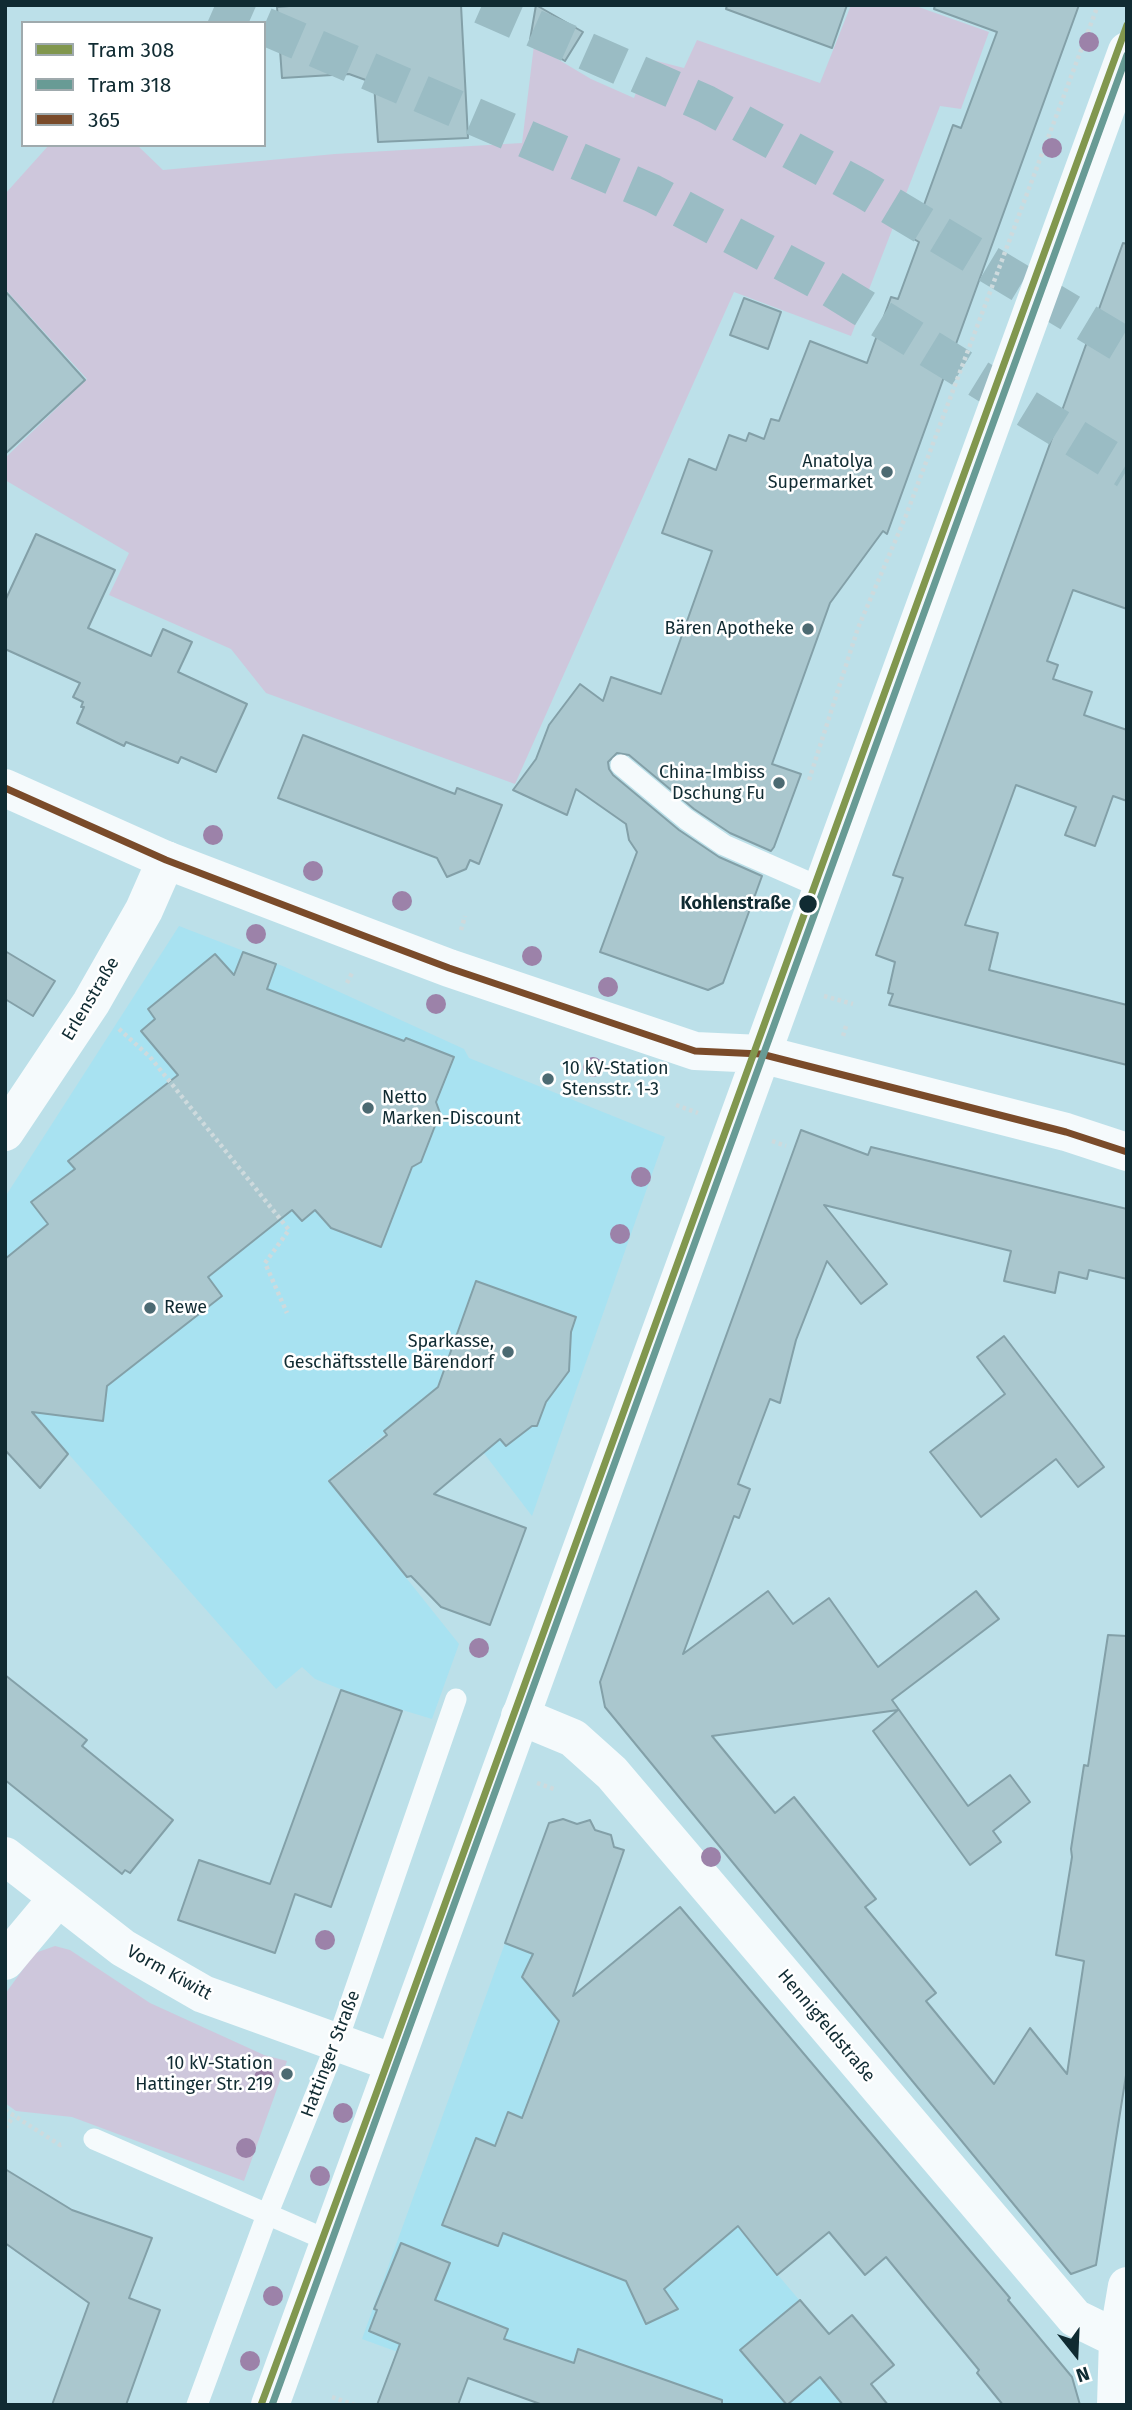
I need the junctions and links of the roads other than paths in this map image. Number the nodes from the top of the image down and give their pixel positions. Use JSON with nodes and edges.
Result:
{"nodes":[{"id":1,"x":1127,"y":51,"type":"edge"},
{"id":2,"x":621,"y":765,"type":"dead end"},
{"id":3,"x":5,"y":788,"type":"edge"},
{"id":4,"x":166,"y":860,"type":"junction"},
{"id":5,"x":822,"y":888,"type":"junction"},
{"id":6,"x":761,"y":1054,"type":"junction"},
{"id":7,"x":5,"y":1132,"type":"edge"},
{"id":8,"x":1127,"y":1152,"type":"edge"},
{"id":9,"x":456,"y":1699,"type":"dead end"},
{"id":10,"x":520,"y":1716,"type":"junction"},
{"id":11,"x":5,"y":1856,"type":"edge"},
{"id":12,"x":57,"y":1899,"type":"junction"},
{"id":13,"x":5,"y":1961,"type":"edge"},
{"id":14,"x":337,"y":2042,"type":"junction"},
{"id":15,"x":394,"y":2063,"type":"junction"},
{"id":16,"x":94,"y":2139,"type":"road end"},
{"id":17,"x":267,"y":2215,"type":"junction"},
{"id":18,"x":329,"y":2241,"type":"junction"},
{"id":19,"x":1127,"y":2286,"type":"edge"},
{"id":20,"x":1122,"y":2340,"type":"edge"},
{"id":21,"x":197,"y":2405,"type":"edge"},
{"id":22,"x":270,"y":2405,"type":"edge"},
{"id":23,"x":1116,"y":2405,"type":"edge"}],
"edges":[{"from":1,"to":5,"type":"street"},
{"from":2,"to":5,"type":"lane"},
{"from":3,"to":4,"type":"street"},
{"from":4,"to":6,"type":"street"},
{"from":4,"to":7,"type":"street","name":"Erlenstraße"},
{"from":5,"to":6,"type":"street"},
{"from":6,"to":8,"type":"street"},
{"from":6,"to":10,"type":"street"},
{"from":9,"to":14,"type":"lane","name":"Hattinger Straße"},
{"from":10,"to":15,"type":"street"},
{"from":10,"to":20,"type":"street","name":"Hennigfeldstraße"},
{"from":11,"to":12,"type":"street","name":"Vorm Kiwitt"},
{"from":12,"to":13,"type":"street"},
{"from":12,"to":14,"type":"street","name":"Vorm Kiwitt"},
{"from":14,"to":15,"type":"street","name":"Vorm Kiwitt"},
{"from":14,"to":17,"type":"lane","name":"Hattinger Straße"},
{"from":15,"to":18,"type":"street"},
{"from":16,"to":17,"type":"lane"},
{"from":17,"to":18,"type":"lane"},
{"from":17,"to":21,"type":"lane","name":"Hattinger Straße"},
{"from":18,"to":22,"type":"street"},
{"from":19,"to":20,"type":"street"},
{"from":20,"to":23,"type":"street"}]}
